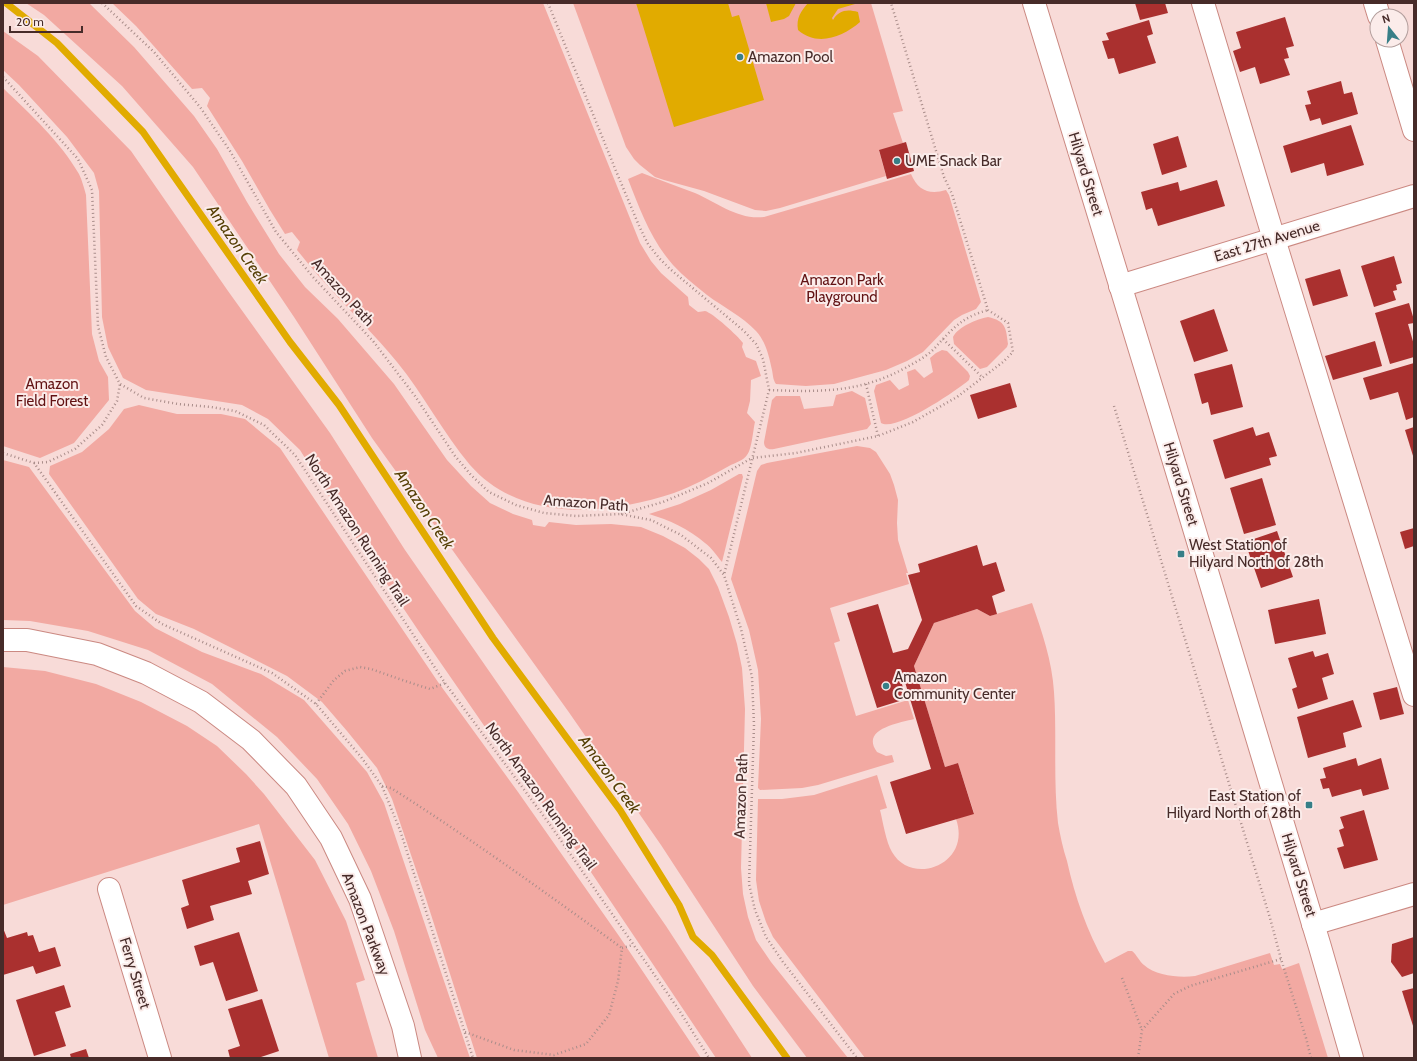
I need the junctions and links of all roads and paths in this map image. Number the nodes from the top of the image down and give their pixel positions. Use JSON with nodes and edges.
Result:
{"nodes":[{"id":1,"x":102,"y":3,"type":"edge"},
{"id":2,"x":548,"y":3,"type":"edge"},
{"id":3,"x":892,"y":3,"type":"edge"},
{"id":4,"x":1034,"y":3,"type":"edge"},
{"id":5,"x":1203,"y":3,"type":"edge"},
{"id":6,"x":1388,"y":48,"type":"edge"},
{"id":7,"x":3,"y":78,"type":"edge"},
{"id":8,"x":1414,"y":130,"type":"edge"},
{"id":9,"x":1414,"y":196,"type":"edge"},
{"id":10,"x":1274,"y":239,"type":"junction"},
{"id":11,"x":1120,"y":286,"type":"junction"},
{"id":12,"x":988,"y":310,"type":"junction"},
{"id":13,"x":943,"y":339,"type":"junction"},
{"id":14,"x":982,"y":377,"type":"junction"},
{"id":15,"x":120,"y":384,"type":"junction"},
{"id":16,"x":866,"y":384,"type":"junction"},
{"id":17,"x":769,"y":390,"type":"junction"},
{"id":18,"x":1114,"y":406,"type":"dead end"},
{"id":19,"x":878,"y":436,"type":"junction"},
{"id":20,"x":3,"y":453,"type":"edge"},
{"id":21,"x":752,"y":458,"type":"junction"},
{"id":22,"x":34,"y":463,"type":"junction"},
{"id":23,"x":620,"y":514,"type":"junction"},
{"id":24,"x":724,"y":575,"type":"junction"},
{"id":25,"x":3,"y":640,"type":"edge"},
{"id":26,"x":445,"y":683,"type":"junction"},
{"id":27,"x":1414,"y":695,"type":"edge"},
{"id":28,"x":316,"y":704,"type":"junction"},
{"id":29,"x":382,"y":786,"type":"junction"},
{"id":30,"x":110,"y":889,"type":"dead end"},
{"id":31,"x":1414,"y":894,"type":"edge"},
{"id":32,"x":1314,"y":924,"type":"junction"},
{"id":33,"x":633,"y":945,"type":"junction"},
{"id":34,"x":622,"y":948,"type":"junction"},
{"id":35,"x":1280,"y":959,"type":"junction"},
{"id":36,"x":1122,"y":978,"type":"dead end"},
{"id":37,"x":403,"y":1026,"type":"junction"},
{"id":38,"x":1142,"y":1030,"type":"junction"},
{"id":39,"x":465,"y":1032,"type":"junction"},
{"id":40,"x":160,"y":1058,"type":"edge"},
{"id":41,"x":410,"y":1058,"type":"edge"},
{"id":42,"x":418,"y":1058,"type":"edge"},
{"id":43,"x":473,"y":1058,"type":"edge"},
{"id":44,"x":709,"y":1058,"type":"edge"},
{"id":45,"x":857,"y":1058,"type":"edge"},
{"id":46,"x":1138,"y":1058,"type":"edge"},
{"id":47,"x":1311,"y":1058,"type":"edge"},
{"id":48,"x":1352,"y":1058,"type":"edge"}],
"edges":[{"from":1,"to":23,"type":"path","name":"Amazon Path"},
{"from":2,"to":17,"type":"path"},
{"from":3,"to":12,"type":"path"},
{"from":4,"to":11,"type":"main road","name":"Hilyard Street"},
{"from":5,"to":10,"type":"main road"},
{"from":6,"to":8,"type":"main road"},
{"from":7,"to":15,"type":"path"},
{"from":9,"to":10,"type":"main road","name":"East 27th Avenue"},
{"from":10,"to":11,"type":"main road","name":"East 27th Avenue"},
{"from":10,"to":27,"type":"main road"},
{"from":11,"to":32,"type":"main road","name":"Hilyard Street"},
{"from":12,"to":13,"type":"path"},
{"from":12,"to":14,"type":"path"},
{"from":13,"to":14,"type":"path"},
{"from":13,"to":16,"type":"path"},
{"from":14,"to":19,"type":"path"},
{"from":15,"to":22,"type":"path"},
{"from":15,"to":26,"type":"path","name":"North Amazon Running Trail"},
{"from":16,"to":17,"type":"path"},
{"from":16,"to":19,"type":"path"},
{"from":17,"to":21,"type":"path"},
{"from":18,"to":35,"type":"path"},
{"from":19,"to":21,"type":"path"},
{"from":20,"to":22,"type":"path"},
{"from":21,"to":23,"type":"path"},
{"from":21,"to":24,"type":"path"},
{"from":22,"to":28,"type":"path"},
{"from":23,"to":24,"type":"path","name":"Amazon Path"},
{"from":24,"to":45,"type":"path","name":"Amazon Path"},
{"from":25,"to":37,"type":"main road","name":"Amazon Parkway"},
{"from":26,"to":28,"type":"path"},
{"from":26,"to":33,"type":"path","name":"North Amazon Running Trail"},
{"from":28,"to":29,"type":"path"},
{"from":29,"to":34,"type":"path"},
{"from":29,"to":39,"type":"path"},
{"from":30,"to":40,"type":"main road","name":"Ferry Street"},
{"from":31,"to":32,"type":"main road"},
{"from":32,"to":48,"type":"main road","name":"Hilyard Street"},
{"from":33,"to":34,"type":"path"},
{"from":33,"to":44,"type":"path","name":"North Amazon Running Trail"},
{"from":34,"to":39,"type":"path"},
{"from":35,"to":38,"type":"path"},
{"from":35,"to":47,"type":"path"},
{"from":36,"to":38,"type":"path"},
{"from":37,"to":41,"type":"main road","name":"Amazon Parkway"},
{"from":37,"to":42,"type":"main road","name":"Amazon Parkway"},
{"from":38,"to":46,"type":"path"},
{"from":39,"to":43,"type":"path"}]}
